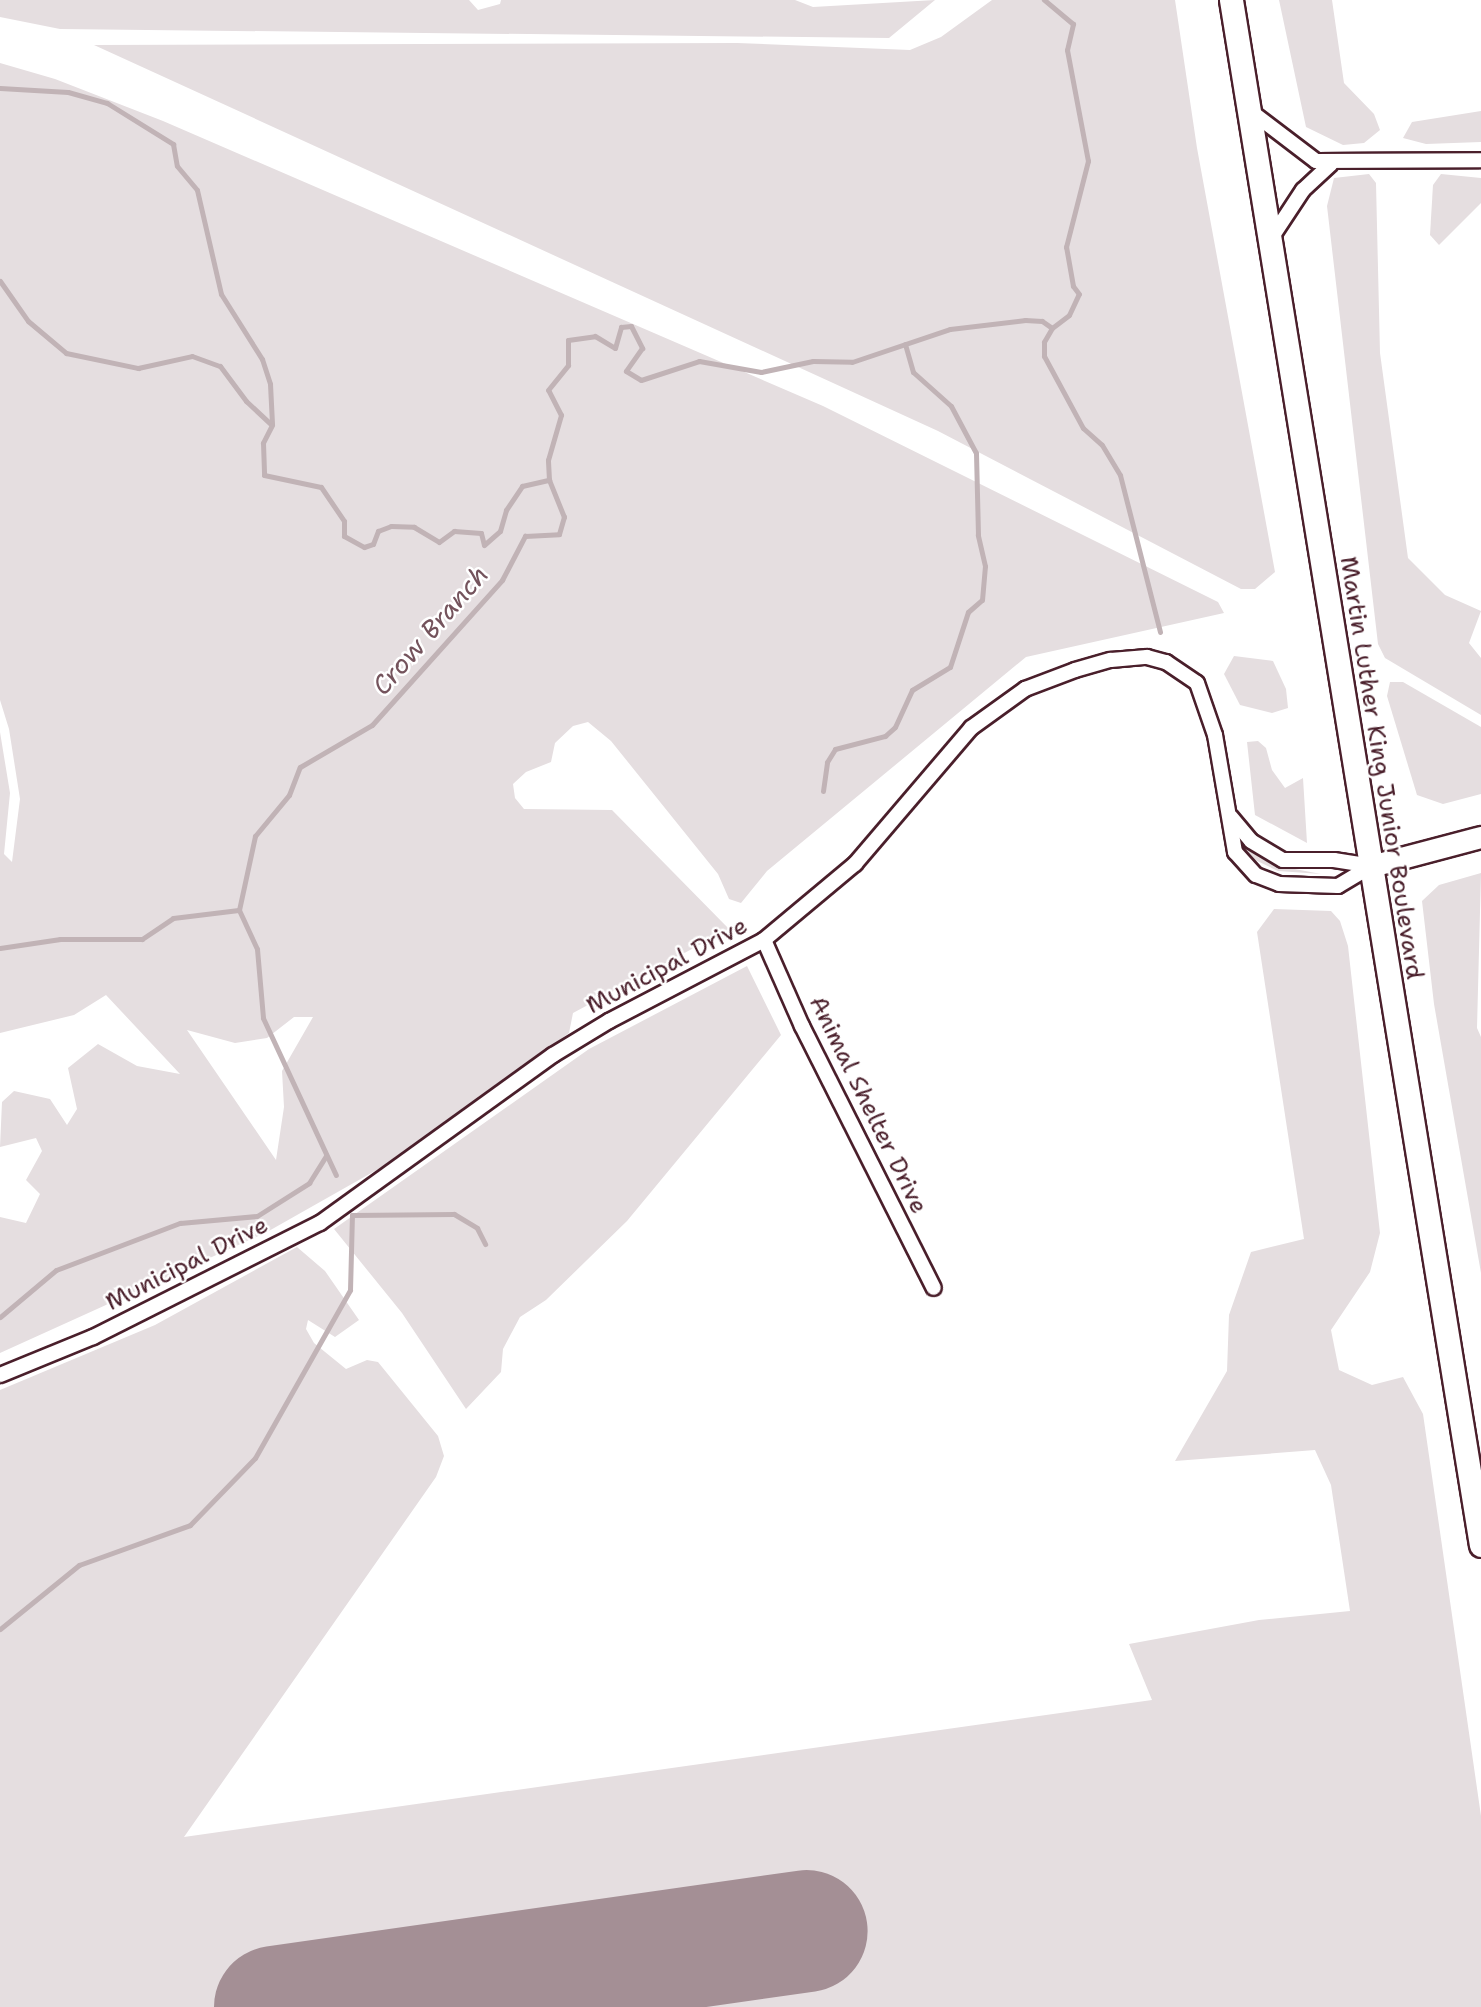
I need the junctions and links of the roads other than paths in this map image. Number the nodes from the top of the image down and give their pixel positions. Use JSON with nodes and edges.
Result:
{"nodes":[{"id":1,"x":1231,"y":0,"type":"edge"},
{"id":2,"x":1249,"y":110,"type":"junction"},
{"id":3,"x":1481,"y":160,"type":"edge"},
{"id":4,"x":1331,"y":164,"type":"junction"},
{"id":5,"x":1270,"y":240,"type":"junction"},
{"id":6,"x":1230,"y":816,"type":"junction"},
{"id":7,"x":1481,"y":837,"type":"edge"},
{"id":8,"x":1371,"y":866,"type":"junction"},
{"id":9,"x":764,"y":940,"type":"junction"},
{"id":10,"x":934,"y":1288,"type":"dead end"},
{"id":11,"x":0,"y":1375,"type":"edge"},
{"id":12,"x":1481,"y":1545,"type":"edge"}],
"edges":[{"from":1,"to":2,"type":"main road","name":"Martin Luther King Junior Boulevard"},
{"from":2,"to":4,"type":"street"},
{"from":2,"to":5,"type":"main road","name":"Martin Luther King Junior Boulevard"},
{"from":3,"to":4,"type":"street"},
{"from":4,"to":5,"type":"street"},
{"from":5,"to":8,"type":"main road","name":"Martin Luther King Junior Boulevard"},
{"from":6,"to":8,"type":"street"},
{"from":6,"to":8,"type":"street","name":"Municipal Drive"},
{"from":6,"to":9,"type":"street","name":"Municipal Drive"},
{"from":7,"to":8,"type":"street"},
{"from":8,"to":12,"type":"main road","name":"Martin Luther King Junior Boulevard"},
{"from":9,"to":10,"type":"street","name":"Animal Shelter Drive"},
{"from":9,"to":11,"type":"street","name":"Municipal Drive"}]}
